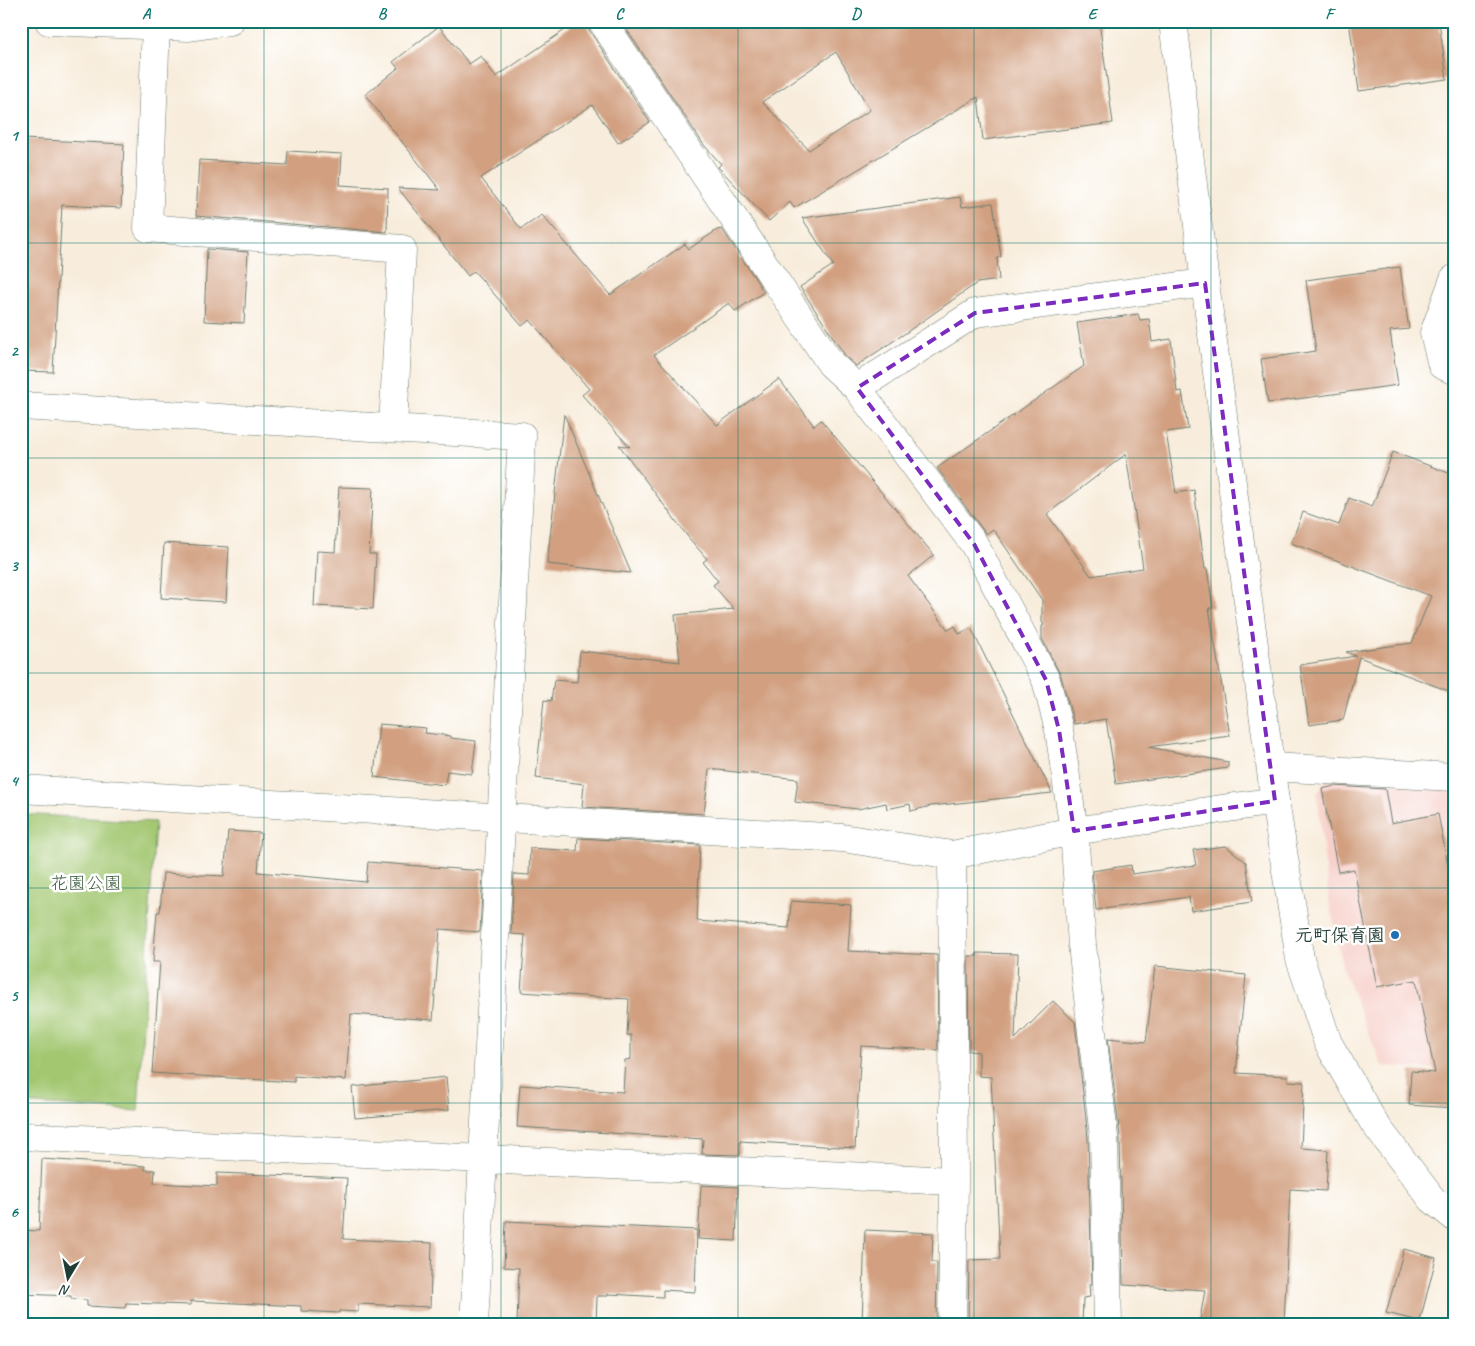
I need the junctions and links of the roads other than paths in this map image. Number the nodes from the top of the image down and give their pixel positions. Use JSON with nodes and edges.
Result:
{"nodes":[{"id":1,"x":50,"y":21,"type":"edge"},
{"id":2,"x":230,"y":21,"type":"edge"},
{"id":3,"x":602,"y":21,"type":"edge"},
{"id":4,"x":1173,"y":21,"type":"edge"},
{"id":5,"x":156,"y":26,"type":"junction"},
{"id":6,"x":1454,"y":279,"type":"edge"},
{"id":7,"x":1205,"y":283,"type":"junction"},
{"id":8,"x":1454,"y":370,"type":"edge"},
{"id":9,"x":857,"y":388,"type":"junction"},
{"id":10,"x":21,"y":406,"type":"edge"},
{"id":11,"x":393,"y":428,"type":"junction"},
{"id":12,"x":1271,"y":767,"type":"junction"},
{"id":13,"x":1454,"y":777,"type":"edge"},
{"id":14,"x":21,"y":789,"type":"edge"},
{"id":15,"x":1275,"y":801,"type":"junction"},
{"id":16,"x":501,"y":818,"type":"junction"},
{"id":17,"x":1074,"y":831,"type":"junction"},
{"id":18,"x":952,"y":854,"type":"junction"},
{"id":19,"x":21,"y":1136,"type":"edge"},
{"id":20,"x":483,"y":1160,"type":"junction"},
{"id":21,"x":954,"y":1181,"type":"junction"},
{"id":22,"x":1454,"y":1217,"type":"edge"},
{"id":23,"x":474,"y":1325,"type":"edge"},
{"id":24,"x":952,"y":1325,"type":"edge"},
{"id":25,"x":1108,"y":1325,"type":"edge"}],
"edges":[{"from":1,"to":5,"type":"street"},
{"from":2,"to":5,"type":"street"},
{"from":3,"to":9,"type":"street"},
{"from":4,"to":7,"type":"street"},
{"from":5,"to":11,"type":"street"},
{"from":6,"to":8,"type":"street"},
{"from":7,"to":9,"type":"street"},
{"from":7,"to":12,"type":"street"},
{"from":9,"to":17,"type":"street"},
{"from":10,"to":11,"type":"street"},
{"from":11,"to":16,"type":"street"},
{"from":12,"to":13,"type":"street"},
{"from":12,"to":15,"type":"street"},
{"from":14,"to":16,"type":"street"},
{"from":15,"to":17,"type":"street"},
{"from":15,"to":22,"type":"street"},
{"from":16,"to":18,"type":"street"},
{"from":16,"to":20,"type":"street"},
{"from":17,"to":18,"type":"street"},
{"from":17,"to":25,"type":"street"},
{"from":18,"to":21,"type":"street"},
{"from":19,"to":20,"type":"street"},
{"from":20,"to":21,"type":"street"},
{"from":20,"to":23,"type":"street"},
{"from":21,"to":24,"type":"street"}]}
